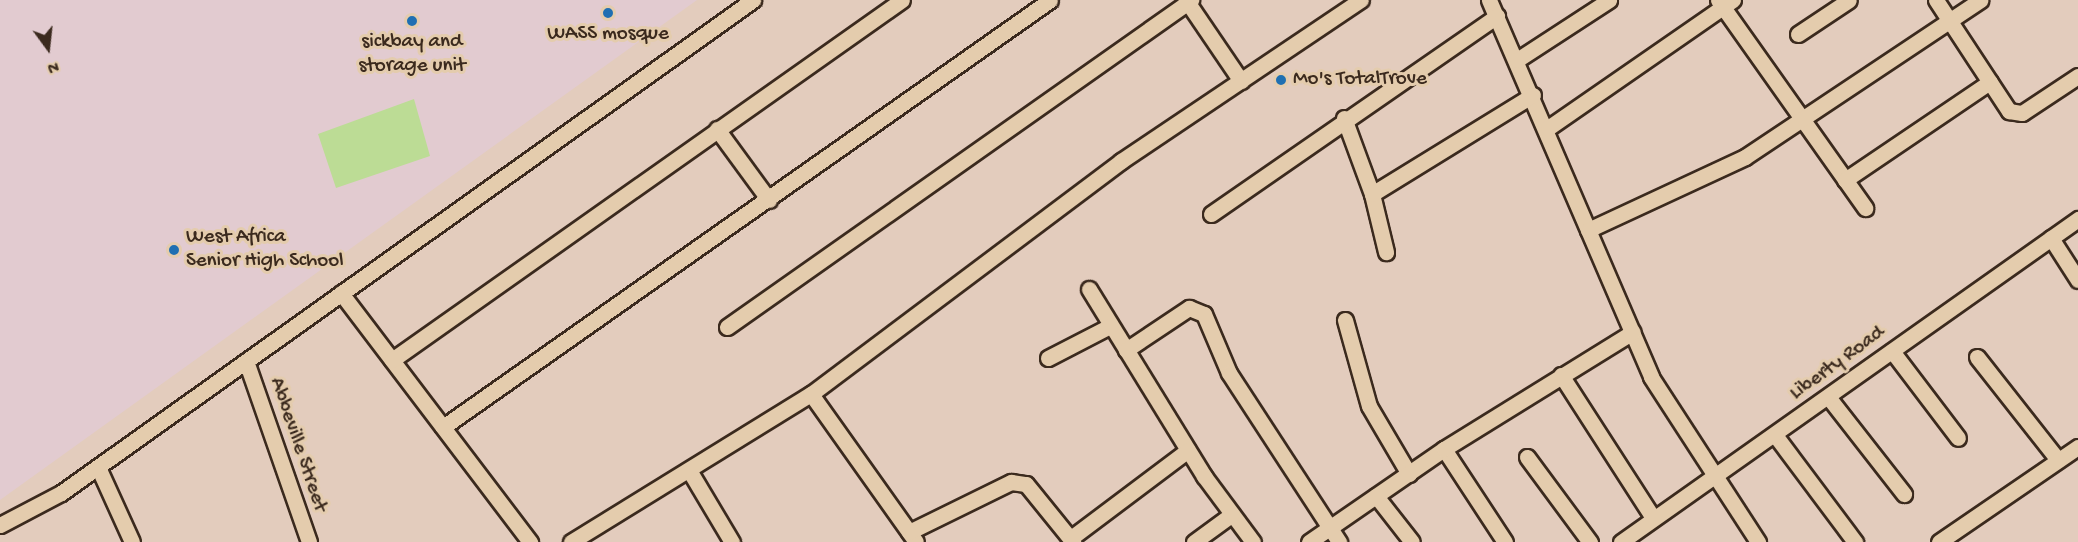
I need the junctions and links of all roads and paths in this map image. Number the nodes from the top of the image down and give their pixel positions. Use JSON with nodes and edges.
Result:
{"nodes":[{"id":1,"x":753,"y":0,"type":"edge"},
{"id":2,"x":903,"y":0,"type":"edge"},
{"id":3,"x":1050,"y":0,"type":"edge"},
{"id":4,"x":1361,"y":0,"type":"edge"},
{"id":5,"x":1489,"y":0,"type":"edge"},
{"id":6,"x":1609,"y":0,"type":"edge"},
{"id":7,"x":1850,"y":0,"type":"edge"},
{"id":8,"x":1936,"y":0,"type":"edge"},
{"id":9,"x":1980,"y":0,"type":"edge"},
{"id":10,"x":1188,"y":1,"type":"edge"},
{"id":11,"x":1724,"y":2,"type":"edge"},
{"id":12,"x":1497,"y":16,"type":"junction"},
{"id":13,"x":1951,"y":22,"type":"junction"},
{"id":14,"x":1798,"y":34,"type":"dead end"},
{"id":15,"x":1517,"y":60,"type":"junction"},
{"id":16,"x":2078,"y":76,"type":"edge"},
{"id":17,"x":1241,"y":81,"type":"junction"},
{"id":18,"x":1990,"y":82,"type":"junction"},
{"id":19,"x":1533,"y":95,"type":"junction"},
{"id":20,"x":1344,"y":118,"type":"junction"},
{"id":21,"x":1805,"y":122,"type":"junction"},
{"id":22,"x":1548,"y":128,"type":"junction"},
{"id":23,"x":717,"y":129,"type":"junction"},
{"id":24,"x":1845,"y":180,"type":"junction"},
{"id":25,"x":1372,"y":194,"type":"junction"},
{"id":26,"x":769,"y":200,"type":"junction"},
{"id":27,"x":1865,"y":208,"type":"dead end"},
{"id":28,"x":1211,"y":214,"type":"dead end"},
{"id":29,"x":2078,"y":219,"type":"edge"},
{"id":30,"x":1588,"y":230,"type":"junction"},
{"id":31,"x":2051,"y":238,"type":"junction"},
{"id":32,"x":1386,"y":252,"type":"dead end"},
{"id":33,"x":2078,"y":280,"type":"edge"},
{"id":34,"x":1089,"y":289,"type":"dead end"},
{"id":35,"x":341,"y":293,"type":"junction"},
{"id":36,"x":1345,"y":320,"type":"dead end"},
{"id":37,"x":1110,"y":326,"type":"junction"},
{"id":38,"x":727,"y":327,"type":"dead end"},
{"id":39,"x":1633,"y":332,"type":"junction"},
{"id":40,"x":1126,"y":350,"type":"junction"},
{"id":41,"x":1892,"y":351,"type":"junction"},
{"id":42,"x":1977,"y":357,"type":"dead end"},
{"id":43,"x":1048,"y":358,"type":"dead end"},
{"id":44,"x":392,"y":360,"type":"junction"},
{"id":45,"x":246,"y":361,"type":"junction"},
{"id":46,"x":1561,"y":375,"type":"junction"},
{"id":47,"x":811,"y":394,"type":"junction"},
{"id":48,"x":1829,"y":398,"type":"junction"},
{"id":49,"x":443,"y":427,"type":"junction"},
{"id":50,"x":1775,"y":435,"type":"junction"},
{"id":51,"x":1958,"y":438,"type":"dead end"},
{"id":52,"x":2078,"y":447,"type":"edge"},
{"id":53,"x":1444,"y":449,"type":"junction"},
{"id":54,"x":1188,"y":450,"type":"junction"},
{"id":55,"x":1527,"y":457,"type":"dead end"},
{"id":56,"x":2058,"y":460,"type":"junction"},
{"id":57,"x":98,"y":467,"type":"junction"},
{"id":58,"x":690,"y":470,"type":"junction"},
{"id":59,"x":1409,"y":474,"type":"junction"},
{"id":60,"x":1713,"y":477,"type":"junction"},
{"id":61,"x":1904,"y":494,"type":"dead end"},
{"id":62,"x":1376,"y":496,"type":"junction"},
{"id":63,"x":1231,"y":515,"type":"junction"},
{"id":64,"x":1653,"y":518,"type":"junction"},
{"id":65,"x":0,"y":525,"type":"edge"},
{"id":66,"x":1330,"y":528,"type":"junction"},
{"id":67,"x":913,"y":537,"type":"edge"},
{"id":68,"x":1072,"y":540,"type":"edge"},
{"id":69,"x":1624,"y":541,"type":"edge"},
{"id":70,"x":132,"y":542,"type":"edge"},
{"id":71,"x":309,"y":542,"type":"edge"},
{"id":72,"x":530,"y":542,"type":"edge"},
{"id":73,"x":571,"y":542,"type":"edge"},
{"id":74,"x":732,"y":542,"type":"edge"},
{"id":75,"x":1194,"y":542,"type":"edge"},
{"id":76,"x":1252,"y":542,"type":"edge"},
{"id":77,"x":1310,"y":542,"type":"edge"},
{"id":78,"x":1339,"y":542,"type":"edge"},
{"id":79,"x":1412,"y":542,"type":"edge"},
{"id":80,"x":1505,"y":542,"type":"edge"},
{"id":81,"x":1590,"y":542,"type":"edge"},
{"id":82,"x":1758,"y":542,"type":"edge"},
{"id":83,"x":1855,"y":542,"type":"edge"},
{"id":84,"x":1939,"y":542,"type":"edge"}],
"edges":[{"from":1,"to":35,"type":"street"},
{"from":2,"to":23,"type":"street"},
{"from":3,"to":26,"type":"street"},
{"from":4,"to":17,"type":"street"},
{"from":5,"to":12,"type":"street"},
{"from":6,"to":15,"type":"street"},
{"from":7,"to":14,"type":"street"},
{"from":8,"to":13,"type":"street"},
{"from":9,"to":13,"type":"street"},
{"from":10,"to":17,"type":"street"},
{"from":10,"to":38,"type":"street"},
{"from":11,"to":21,"type":"street"},
{"from":11,"to":22,"type":"street"},
{"from":12,"to":15,"type":"street"},
{"from":12,"to":20,"type":"street"},
{"from":13,"to":18,"type":"street"},
{"from":13,"to":21,"type":"street"},
{"from":15,"to":19,"type":"street"},
{"from":16,"to":18,"type":"street"},
{"from":17,"to":47,"type":"street"},
{"from":18,"to":24,"type":"street"},
{"from":19,"to":22,"type":"street"},
{"from":19,"to":25,"type":"street"},
{"from":20,"to":25,"type":"street"},
{"from":20,"to":28,"type":"street"},
{"from":21,"to":24,"type":"street"},
{"from":21,"to":30,"type":"street"},
{"from":22,"to":30,"type":"street"},
{"from":23,"to":26,"type":"street"},
{"from":23,"to":44,"type":"street"},
{"from":24,"to":27,"type":"street"},
{"from":25,"to":32,"type":"street"},
{"from":26,"to":49,"type":"street"},
{"from":29,"to":31,"type":"street","name":"Liberty Road"},
{"from":30,"to":39,"type":"street"},
{"from":31,"to":33,"type":"street"},
{"from":31,"to":41,"type":"street","name":"Liberty Road"},
{"from":34,"to":37,"type":"street"},
{"from":35,"to":44,"type":"street"},
{"from":35,"to":45,"type":"street"},
{"from":36,"to":59,"type":"street"},
{"from":37,"to":40,"type":"street"},
{"from":37,"to":43,"type":"street"},
{"from":39,"to":46,"type":"street"},
{"from":39,"to":60,"type":"street"},
{"from":40,"to":54,"type":"street"},
{"from":40,"to":66,"type":"street"},
{"from":41,"to":48,"type":"street","name":"Liberty Road"},
{"from":41,"to":51,"type":"street"},
{"from":42,"to":56,"type":"street"},
{"from":44,"to":49,"type":"street"},
{"from":45,"to":57,"type":"street"},
{"from":45,"to":71,"type":"street","name":"Abbeville Street"},
{"from":46,"to":53,"type":"street"},
{"from":46,"to":64,"type":"street"},
{"from":47,"to":58,"type":"street"},
{"from":47,"to":67,"type":"street"},
{"from":48,"to":50,"type":"street","name":"Liberty Road"},
{"from":48,"to":61,"type":"street"},
{"from":49,"to":72,"type":"street"},
{"from":50,"to":60,"type":"street","name":"Liberty Road"},
{"from":50,"to":83,"type":"street"},
{"from":52,"to":56,"type":"street"},
{"from":53,"to":59,"type":"street"},
{"from":53,"to":80,"type":"street"},
{"from":54,"to":63,"type":"street"},
{"from":54,"to":68,"type":"street"},
{"from":55,"to":81,"type":"street"},
{"from":56,"to":84,"type":"street"},
{"from":57,"to":65,"type":"street"},
{"from":57,"to":70,"type":"street"},
{"from":58,"to":73,"type":"street"},
{"from":58,"to":74,"type":"street"},
{"from":59,"to":62,"type":"street"},
{"from":60,"to":64,"type":"street","name":"Liberty Road"},
{"from":60,"to":82,"type":"street"},
{"from":62,"to":66,"type":"street"},
{"from":62,"to":79,"type":"street"},
{"from":63,"to":75,"type":"street"},
{"from":63,"to":76,"type":"street"},
{"from":64,"to":69,"type":"street","name":"Liberty Road"},
{"from":66,"to":77,"type":"street"},
{"from":66,"to":78,"type":"street"},
{"from":67,"to":68,"type":"street"}]}
